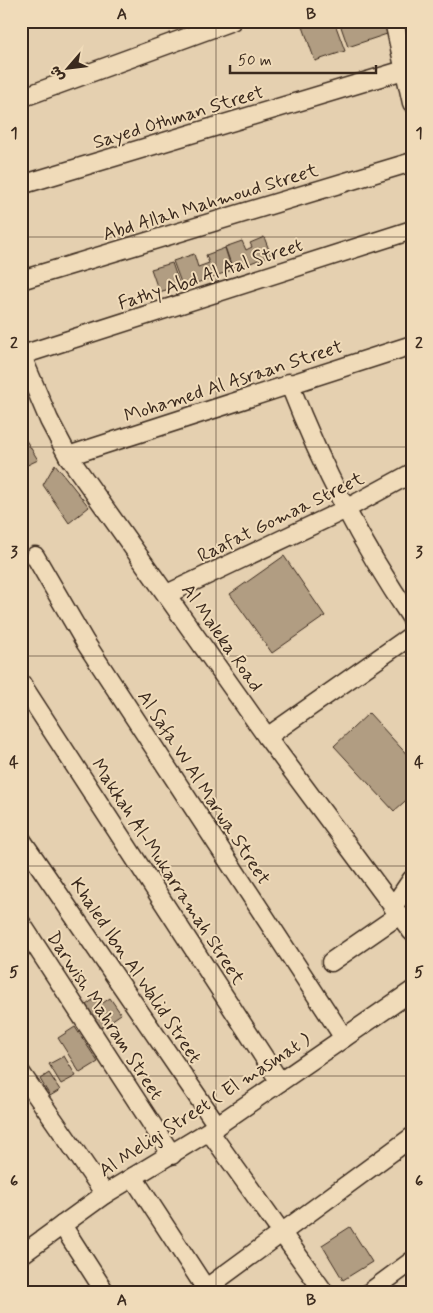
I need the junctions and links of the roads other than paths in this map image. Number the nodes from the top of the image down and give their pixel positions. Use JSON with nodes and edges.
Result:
{"nodes":[{"id":1,"x":231,"y":21,"type":"edge"},
{"id":2,"x":394,"y":21,"type":"edge"},
{"id":3,"x":406,"y":45,"type":"edge"},
{"id":4,"x":404,"y":70,"type":"junction"},
{"id":5,"x":21,"y":98,"type":"edge"},
{"id":6,"x":412,"y":103,"type":"edge"},
{"id":7,"x":412,"y":162,"type":"edge"},
{"id":8,"x":21,"y":185,"type":"edge"},
{"id":9,"x":412,"y":230,"type":"edge"},
{"id":10,"x":21,"y":280,"type":"edge"},
{"id":11,"x":412,"y":345,"type":"edge"},
{"id":12,"x":22,"y":355,"type":"edge"},
{"id":13,"x":289,"y":383,"type":"junction"},
{"id":14,"x":28,"y":384,"type":"edge"},
{"id":15,"x":68,"y":456,"type":"junction"},
{"id":16,"x":412,"y":473,"type":"edge"},
{"id":17,"x":344,"y":510,"type":"junction"},
{"id":18,"x":36,"y":556,"type":"dead end"},
{"id":19,"x":167,"y":594,"type":"junction"},
{"id":20,"x":412,"y":620,"type":"edge"},
{"id":21,"x":412,"y":634,"type":"edge"},
{"id":22,"x":21,"y":683,"type":"edge"},
{"id":23,"x":267,"y":737,"type":"junction"},
{"id":24,"x":21,"y":839,"type":"edge"},
{"id":25,"x":412,"y":879,"type":"edge"},
{"id":26,"x":396,"y":911,"type":"junction"},
{"id":27,"x":21,"y":923,"type":"edge"},
{"id":28,"x":411,"y":931,"type":"edge"},
{"id":29,"x":331,"y":962,"type":"dead end"},
{"id":30,"x":412,"y":992,"type":"edge"},
{"id":31,"x":344,"y":1038,"type":"junction"},
{"id":32,"x":21,"y":1073,"type":"edge"},
{"id":33,"x":280,"y":1082,"type":"junction"},
{"id":34,"x":213,"y":1128,"type":"junction"},
{"id":35,"x":412,"y":1137,"type":"edge"},
{"id":36,"x":172,"y":1155,"type":"junction"},
{"id":37,"x":133,"y":1177,"type":"junction"},
{"id":38,"x":105,"y":1194,"type":"junction"},
{"id":39,"x":62,"y":1225,"type":"junction"},
{"id":40,"x":281,"y":1231,"type":"junction"},
{"id":41,"x":23,"y":1251,"type":"edge"},
{"id":42,"x":412,"y":1261,"type":"edge"},
{"id":43,"x":205,"y":1291,"type":"edge"},
{"id":44,"x":105,"y":1292,"type":"edge"},
{"id":45,"x":324,"y":1292,"type":"edge"},
{"id":46,"x":370,"y":1292,"type":"edge"}],
"edges":[{"from":1,"to":5,"type":"street"},
{"from":2,"to":3,"type":"street"},
{"from":3,"to":4,"type":"street"},
{"from":4,"to":6,"type":"street"},
{"from":4,"to":8,"type":"street","name":"Sayed Othman Street"},
{"from":7,"to":10,"type":"street","name":"Abd Allah Mahmoud Street"},
{"from":9,"to":12,"type":"street","name":"Fathy Abd Al Aal Street"},
{"from":11,"to":13,"type":"street","name":"Mohamed Al Asraan Street"},
{"from":12,"to":14,"type":"street","name":"Al Maleka Road"},
{"from":13,"to":15,"type":"street","name":"Mohamed Al Asraan Street"},
{"from":13,"to":17,"type":"street"},
{"from":14,"to":15,"type":"street","name":"Al Maleka Road"},
{"from":15,"to":19,"type":"street","name":"Al Maleka Road"},
{"from":16,"to":17,"type":"street","name":"Raafat Gomaa Street"},
{"from":17,"to":19,"type":"street","name":"Raafat Gomaa Street"},
{"from":17,"to":20,"type":"street"},
{"from":18,"to":31,"type":"street","name":"Al Safa W Al Marwa Street"},
{"from":19,"to":23,"type":"street","name":"Al Maleka Road"},
{"from":21,"to":23,"type":"street"},
{"from":22,"to":33,"type":"street","name":"Makkah Al-Mukarramah Street"},
{"from":23,"to":26,"type":"street","name":"Al Maleka Road"},
{"from":24,"to":34,"type":"street","name":"Khaled Ibn Al Walid Street"},
{"from":25,"to":26,"type":"street"},
{"from":26,"to":28,"type":"street","name":"Al Maleka Road"},
{"from":26,"to":29,"type":"street"},
{"from":27,"to":36,"type":"street","name":"Darwish Mahram Street"},
{"from":30,"to":31,"type":"street","name":"Al Meligi Street ( El masmat )"},
{"from":31,"to":33,"type":"street","name":"Al Meligi Street ( El masmat )"},
{"from":32,"to":38,"type":"street"},
{"from":33,"to":34,"type":"street","name":"Al Meligi Street ( El masmat )"},
{"from":34,"to":36,"type":"street","name":"Al Meligi Street ( El masmat )"},
{"from":34,"to":40,"type":"street","name":"Khaled Ibn Al Walid Street"},
{"from":35,"to":40,"type":"street"},
{"from":36,"to":37,"type":"street","name":"Al Meligi Street ( El masmat )"},
{"from":37,"to":38,"type":"street","name":"Al Meligi Street ( El masmat )"},
{"from":37,"to":43,"type":"street"},
{"from":38,"to":39,"type":"street","name":"Al Meligi Street ( El masmat )"},
{"from":39,"to":41,"type":"street","name":"Al Meligi Street ( El masmat )"},
{"from":39,"to":44,"type":"street"},
{"from":40,"to":43,"type":"street"},
{"from":40,"to":45,"type":"street","name":"Khaled Ibn Al Walid Street"},
{"from":42,"to":46,"type":"street"}]}
